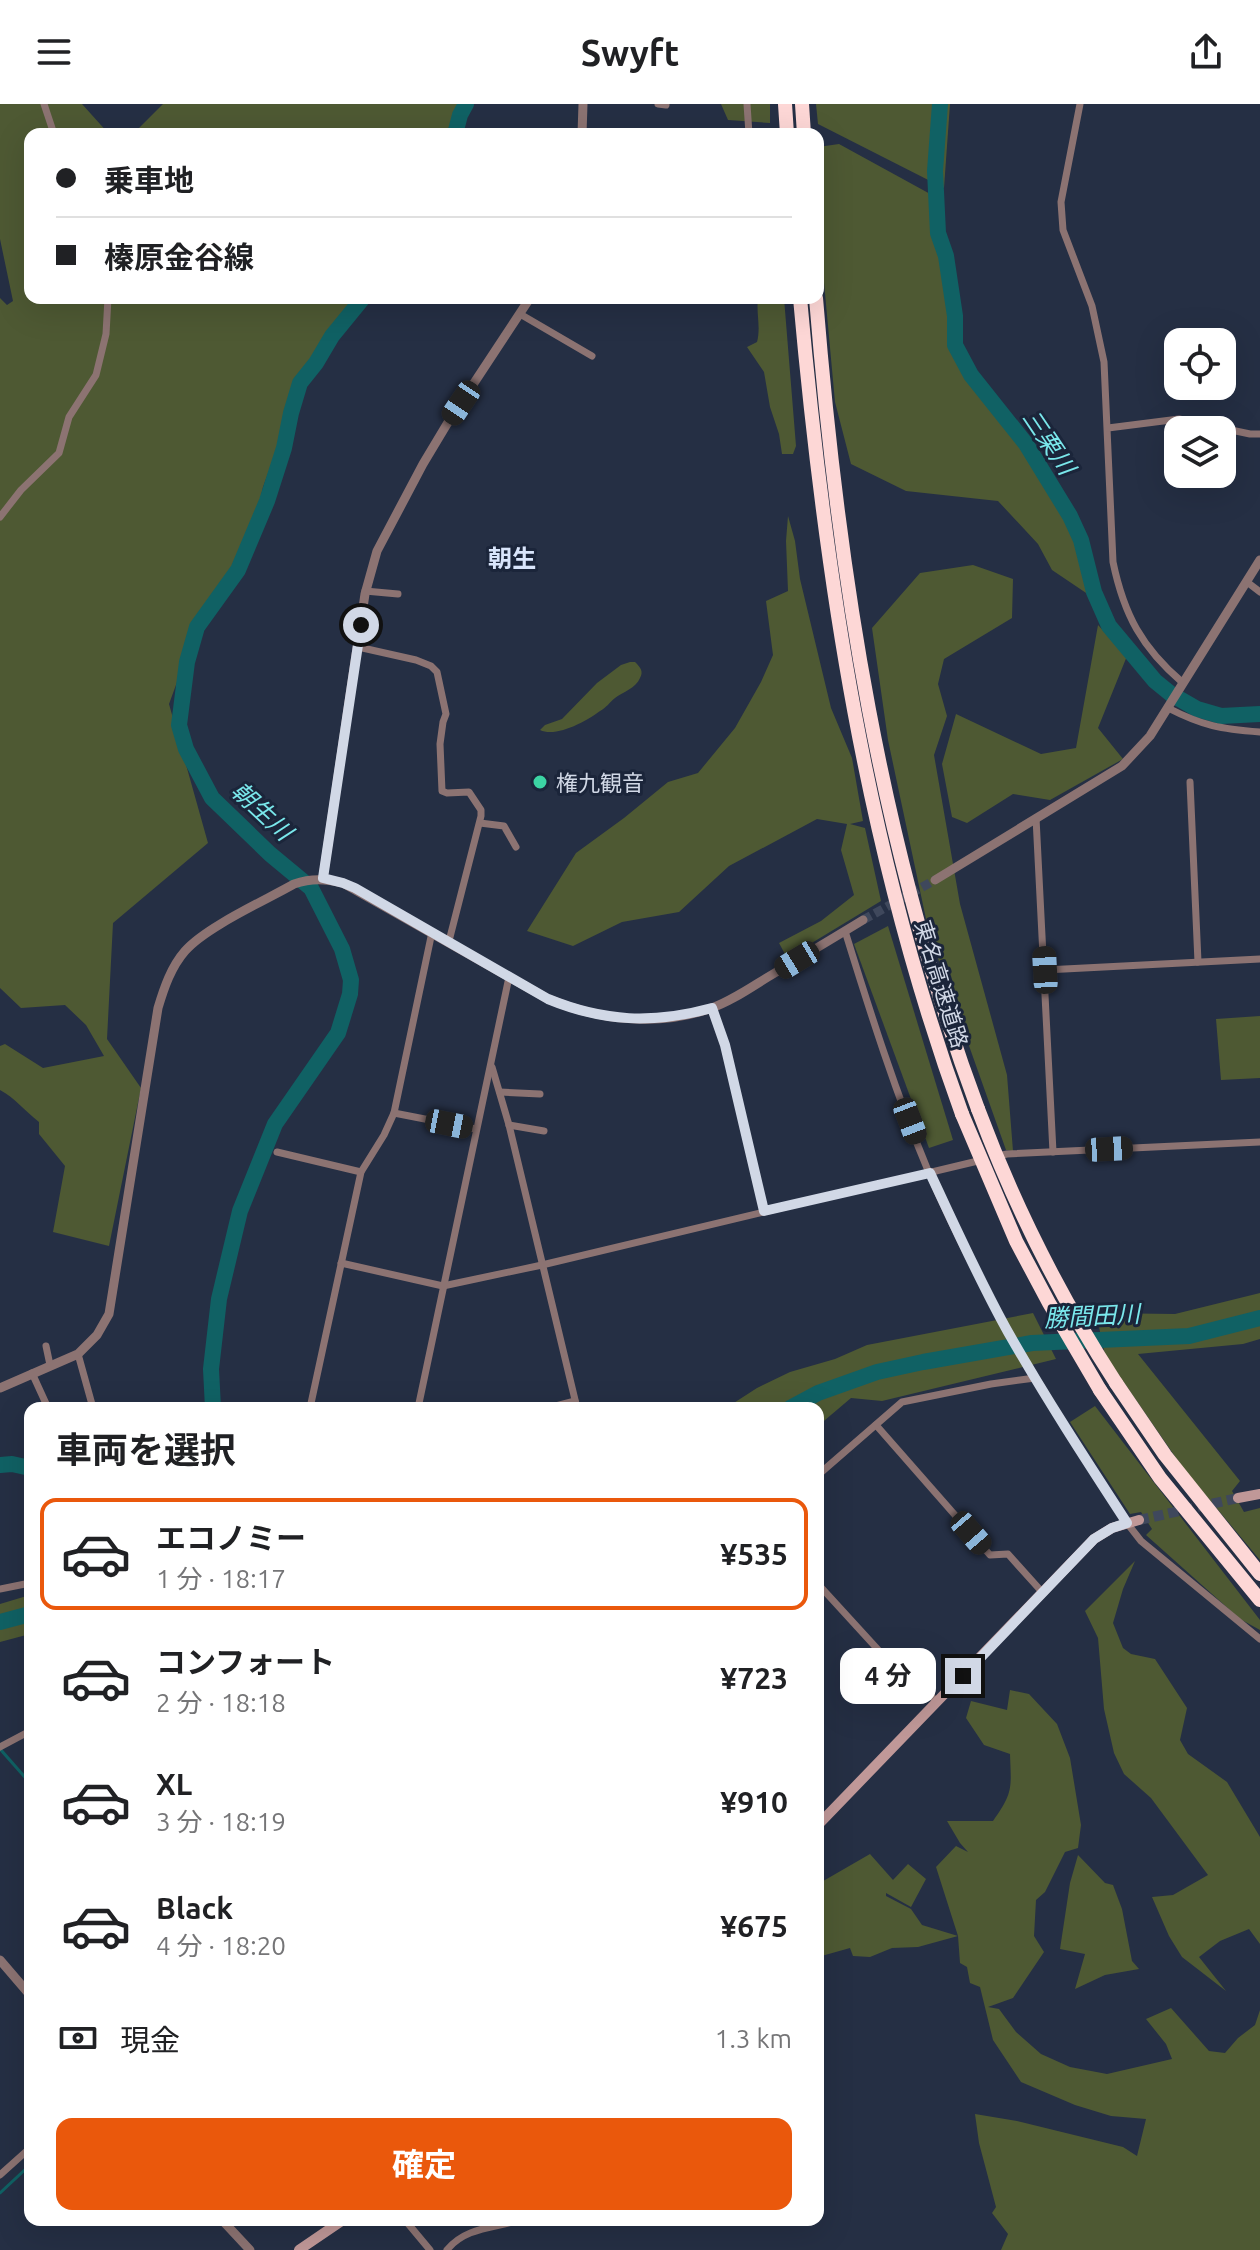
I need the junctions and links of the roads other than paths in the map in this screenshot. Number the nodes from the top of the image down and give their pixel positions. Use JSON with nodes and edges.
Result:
{"nodes":[{"id":1,"x":44,"y":104,"type":"edge"},
{"id":2,"x":583,"y":104,"type":"edge"},
{"id":3,"x":747,"y":104,"type":"edge"},
{"id":4,"x":785,"y":104,"type":"edge"},
{"id":5,"x":802,"y":104,"type":"edge"},
{"id":6,"x":1080,"y":104,"type":"edge"},
{"id":7,"x":52,"y":128,"type":"edge"},
{"id":8,"x":582,"y":128,"type":"edge"},
{"id":9,"x":749,"y":128,"type":"edge"},
{"id":10,"x":787,"y":128,"type":"edge"},
{"id":11,"x":804,"y":128,"type":"edge"},
{"id":12,"x":108,"y":304,"type":"edge"},
{"id":13,"x":526,"y":304,"type":"edge"},
{"id":14,"x":801,"y":304,"type":"edge"},
{"id":15,"x":817,"y":304,"type":"edge"},
{"id":16,"x":520,"y":314,"type":"junction"},
{"id":17,"x":592,"y":356,"type":"dead end"},
{"id":18,"x":1108,"y":428,"type":"junction"},
{"id":19,"x":1260,"y":434,"type":"edge"},
{"id":20,"x":0,"y":517,"type":"edge"},
{"id":21,"x":1260,"y":560,"type":"edge"},
{"id":22,"x":1247,"y":582,"type":"junction"},
{"id":23,"x":365,"y":591,"type":"junction"},
{"id":24,"x":1260,"y":592,"type":"edge"},
{"id":25,"x":398,"y":594,"type":"dead end"},
{"id":26,"x":358,"y":647,"type":"junction"},
{"id":27,"x":1183,"y":683,"type":"junction"},
{"id":28,"x":1168,"y":708,"type":"junction"},
{"id":29,"x":1260,"y":732,"type":"edge"},
{"id":30,"x":1190,"y":782,"type":"dead end"},
{"id":31,"x":1036,"y":818,"type":"junction"},
{"id":32,"x":480,"y":823,"type":"junction"},
{"id":33,"x":516,"y":847,"type":"dead end"},
{"id":34,"x":323,"y":878,"type":"junction"},
{"id":35,"x":935,"y":880,"type":"tunnel mouth"},
{"id":36,"x":863,"y":920,"type":"tunnel mouth"},
{"id":37,"x":845,"y":931,"type":"junction"},
{"id":38,"x":432,"y":932,"type":"junction"},
{"id":39,"x":449,"y":941,"type":"junction"},
{"id":40,"x":1260,"y":959,"type":"edge"},
{"id":41,"x":1198,"y":962,"type":"junction"},
{"id":42,"x":1045,"y":970,"type":"junction"},
{"id":43,"x":509,"y":977,"type":"junction"},
{"id":44,"x":712,"y":1008,"type":"junction"},
{"id":45,"x":491,"y":1065,"type":"junction"},
{"id":46,"x":500,"y":1092,"type":"junction"},
{"id":47,"x":540,"y":1094,"type":"dead end"},
{"id":48,"x":394,"y":1113,"type":"junction"},
{"id":49,"x":509,"y":1125,"type":"junction"},
{"id":50,"x":476,"y":1129,"type":"junction"},
{"id":51,"x":544,"y":1131,"type":"dead end"},
{"id":52,"x":1260,"y":1142,"type":"edge"},
{"id":53,"x":277,"y":1152,"type":"dead end"},
{"id":54,"x":1053,"y":1152,"type":"junction"},
{"id":55,"x":361,"y":1172,"type":"junction"},
{"id":56,"x":930,"y":1173,"type":"junction"},
{"id":57,"x":764,"y":1211,"type":"junction"},
{"id":58,"x":341,"y":1263,"type":"junction"},
{"id":59,"x":542,"y":1265,"type":"junction"},
{"id":60,"x":443,"y":1286,"type":"junction"},
{"id":61,"x":46,"y":1346,"type":"dead end"},
{"id":62,"x":78,"y":1354,"type":"junction"},
{"id":63,"x":50,"y":1365,"type":"junction"},
{"id":64,"x":32,"y":1373,"type":"junction"},
{"id":65,"x":1035,"y":1378,"type":"junction"},
{"id":66,"x":0,"y":1388,"type":"edge"},
{"id":67,"x":45,"y":1402,"type":"edge"},
{"id":68,"x":91,"y":1402,"type":"edge"},
{"id":69,"x":311,"y":1402,"type":"edge"},
{"id":70,"x":419,"y":1402,"type":"edge"},
{"id":71,"x":576,"y":1402,"type":"edge"},
{"id":72,"x":876,"y":1425,"type":"junction"},
{"id":73,"x":824,"y":1470,"type":"edge"},
{"id":74,"x":1260,"y":1494,"type":"edge"},
{"id":75,"x":1238,"y":1498,"type":"tunnel mouth"},
{"id":76,"x":1139,"y":1520,"type":"tunnel mouth"},
{"id":77,"x":1127,"y":1523,"type":"junction"},
{"id":78,"x":1260,"y":1574,"type":"edge"},
{"id":79,"x":24,"y":1584,"type":"edge"},
{"id":80,"x":0,"y":1589,"type":"edge"},
{"id":81,"x":824,"y":1591,"type":"edge"},
{"id":82,"x":1043,"y":1593,"type":"junction"},
{"id":83,"x":1260,"y":1600,"type":"edge"},
{"id":84,"x":1260,"y":1639,"type":"edge"},
{"id":85,"x":936,"y":1702,"type":"junction"},
{"id":86,"x":24,"y":1734,"type":"edge"},
{"id":87,"x":0,"y":1747,"type":"edge"},
{"id":88,"x":824,"y":1819,"type":"edge"},
{"id":89,"x":0,"y":1960,"type":"edge"},
{"id":90,"x":24,"y":1988,"type":"edge"},
{"id":91,"x":24,"y":2153,"type":"edge"},
{"id":92,"x":0,"y":2175,"type":"edge"},
{"id":93,"x":228,"y":2226,"type":"edge"},
{"id":94,"x":334,"y":2226,"type":"edge"},
{"id":95,"x":410,"y":2226,"type":"edge"},
{"id":96,"x":503,"y":2226,"type":"edge"},
{"id":97,"x":250,"y":2250,"type":"edge"},
{"id":98,"x":299,"y":2250,"type":"edge"},
{"id":99,"x":430,"y":2250,"type":"edge"},
{"id":100,"x":447,"y":2250,"type":"edge"}],
"edges":[{"from":1,"to":7,"type":"street"},
{"from":2,"to":8,"type":"street"},
{"from":3,"to":9,"type":"street"},
{"from":4,"to":10,"type":"highway"},
{"from":5,"to":11,"type":"highway"},
{"from":6,"to":18,"type":"street"},
{"from":12,"to":20,"type":"street"},
{"from":13,"to":16,"type":"street"},
{"from":14,"to":83,"type":"highway","name":"東名高速道路","bridge":true},
{"from":15,"to":78,"type":"highway","name":"東名高速道路","bridge":true},
{"from":16,"to":17,"type":"street"},
{"from":16,"to":23,"type":"street"},
{"from":18,"to":19,"type":"street"},
{"from":18,"to":27,"type":"street"},
{"from":21,"to":22,"type":"street"},
{"from":22,"to":24,"type":"street"},
{"from":22,"to":27,"type":"street"},
{"from":23,"to":25,"type":"street"},
{"from":23,"to":26,"type":"street"},
{"from":26,"to":32,"type":"street"},
{"from":26,"to":34,"type":"street"},
{"from":27,"to":28,"type":"street"},
{"from":28,"to":29,"type":"street"},
{"from":28,"to":31,"type":"street"},
{"from":30,"to":41,"type":"street"},
{"from":31,"to":35,"type":"street"},
{"from":31,"to":42,"type":"street"},
{"from":32,"to":33,"type":"street"},
{"from":32,"to":39,"type":"street"},
{"from":34,"to":38,"type":"street"},
{"from":34,"to":62,"type":"street"},
{"from":36,"to":37,"type":"street"},
{"from":37,"to":44,"type":"street"},
{"from":37,"to":56,"type":"street"},
{"from":38,"to":39,"type":"street"},
{"from":38,"to":48,"type":"street"},
{"from":39,"to":43,"type":"street"},
{"from":40,"to":41,"type":"street"},
{"from":41,"to":42,"type":"street"},
{"from":42,"to":54,"type":"street"},
{"from":43,"to":44,"type":"street"},
{"from":43,"to":45,"type":"street"},
{"from":44,"to":57,"type":"street"},
{"from":45,"to":46,"type":"street"},
{"from":45,"to":50,"type":"street"},
{"from":46,"to":47,"type":"street"},
{"from":46,"to":49,"type":"street"},
{"from":48,"to":50,"type":"street"},
{"from":48,"to":55,"type":"street"},
{"from":49,"to":51,"type":"street"},
{"from":49,"to":59,"type":"street"},
{"from":50,"to":60,"type":"street"},
{"from":52,"to":54,"type":"street"},
{"from":53,"to":55,"type":"street"},
{"from":54,"to":56,"type":"street"},
{"from":55,"to":58,"type":"street"},
{"from":56,"to":57,"type":"street"},
{"from":56,"to":65,"type":"street"},
{"from":57,"to":59,"type":"street"},
{"from":58,"to":60,"type":"street"},
{"from":58,"to":69,"type":"street"},
{"from":59,"to":60,"type":"street"},
{"from":59,"to":71,"type":"street"},
{"from":60,"to":70,"type":"street"},
{"from":61,"to":63,"type":"street"},
{"from":62,"to":63,"type":"street"},
{"from":62,"to":68,"type":"street"},
{"from":63,"to":64,"type":"street"},
{"from":64,"to":66,"type":"street"},
{"from":64,"to":67,"type":"street"},
{"from":65,"to":72,"type":"street"},
{"from":65,"to":77,"type":"street"},
{"from":72,"to":73,"type":"street"},
{"from":72,"to":82,"type":"street"},
{"from":74,"to":75,"type":"main road"},
{"from":76,"to":77,"type":"main road"},
{"from":77,"to":82,"type":"main road"},
{"from":77,"to":84,"type":"street"},
{"from":79,"to":80,"type":"street"},
{"from":81,"to":85,"type":"street"},
{"from":82,"to":85,"type":"main road"},
{"from":85,"to":88,"type":"main road"},
{"from":86,"to":87,"type":"street"},
{"from":89,"to":90,"type":"street"},
{"from":91,"to":92,"type":"street"},
{"from":93,"to":97,"type":"street"},
{"from":94,"to":98,"type":"main road"},
{"from":95,"to":99,"type":"street"},
{"from":96,"to":100,"type":"street"}]}
